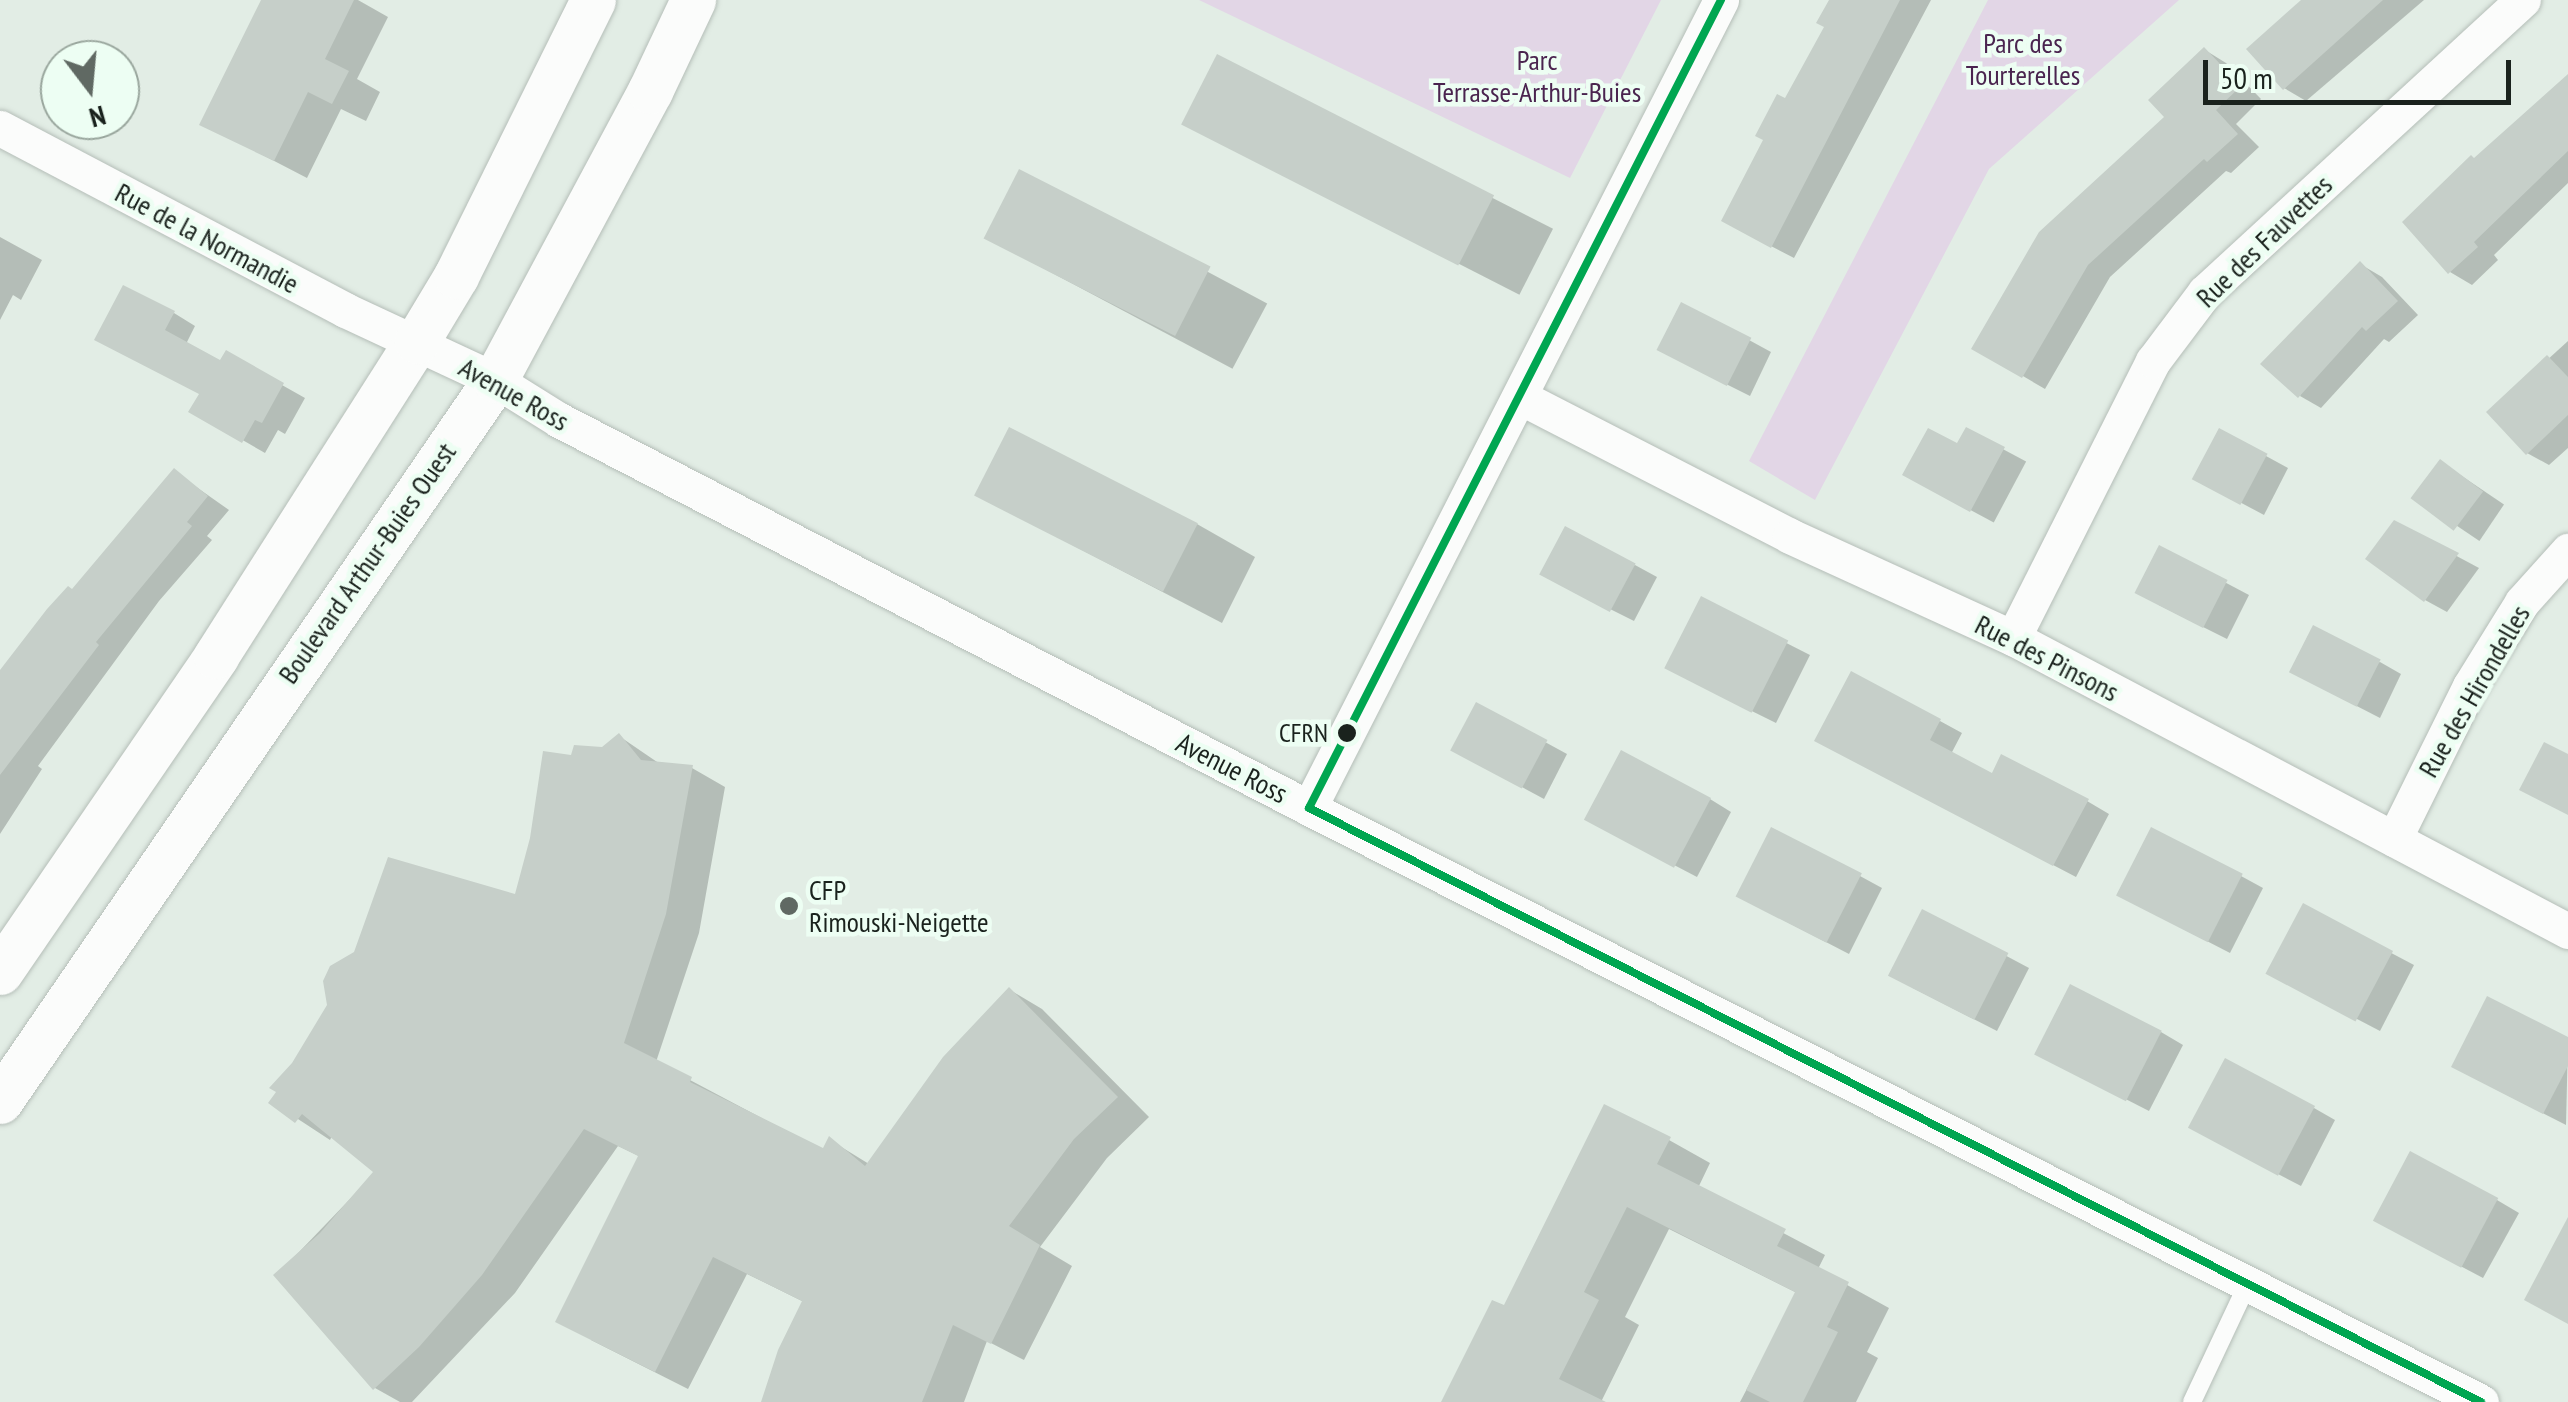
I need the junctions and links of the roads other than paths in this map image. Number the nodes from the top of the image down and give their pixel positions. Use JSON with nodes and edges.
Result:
{"nodes":[{"id":1,"x":594,"y":0,"type":"edge"},
{"id":2,"x":693,"y":0,"type":"edge"},
{"id":3,"x":1722,"y":0,"type":"edge"},
{"id":4,"x":2523,"y":0,"type":"edge"},
{"id":5,"x":0,"y":128,"type":"edge"},
{"id":6,"x":417,"y":341,"type":"junction"},
{"id":7,"x":495,"y":380,"type":"junction"},
{"id":8,"x":1520,"y":398,"type":"junction"},
{"id":9,"x":2568,"y":551,"type":"edge"},
{"id":10,"x":2014,"y":638,"type":"junction"},
{"id":11,"x":1309,"y":808,"type":"junction"},
{"id":12,"x":2394,"y":839,"type":"junction"},
{"id":13,"x":2568,"y":931,"type":"edge"},
{"id":14,"x":0,"y":972,"type":"edge"},
{"id":15,"x":0,"y":1101,"type":"edge"},
{"id":16,"x":2248,"y":1285,"type":"junction"},
{"id":17,"x":2192,"y":1402,"type":"edge"},
{"id":18,"x":2480,"y":1402,"type":"edge"}],
"edges":[{"from":1,"to":6,"type":"street"},
{"from":2,"to":7,"type":"street","name":"Boulevard Arthur-Buies Ouest"},
{"from":3,"to":8,"type":"street"},
{"from":4,"to":10,"type":"street","name":"Rue des Fauvettes"},
{"from":5,"to":6,"type":"street","name":"Rue de la Normandie"},
{"from":6,"to":7,"type":"street","name":"Avenue Ross"},
{"from":6,"to":14,"type":"street"},
{"from":7,"to":11,"type":"street","name":"Avenue Ross"},
{"from":7,"to":15,"type":"street","name":"Boulevard Arthur-Buies Ouest"},
{"from":8,"to":10,"type":"street","name":"Rue des Pinsons"},
{"from":8,"to":11,"type":"street"},
{"from":9,"to":12,"type":"street","name":"Rue des Hirondelles"},
{"from":10,"to":12,"type":"street","name":"Rue des Pinsons"},
{"from":11,"to":16,"type":"street","name":"Avenue Ross"},
{"from":12,"to":13,"type":"street","name":"Rue des Pinsons"},
{"from":16,"to":17,"type":"lane"},
{"from":16,"to":18,"type":"street","name":"Avenue Ross"}]}
